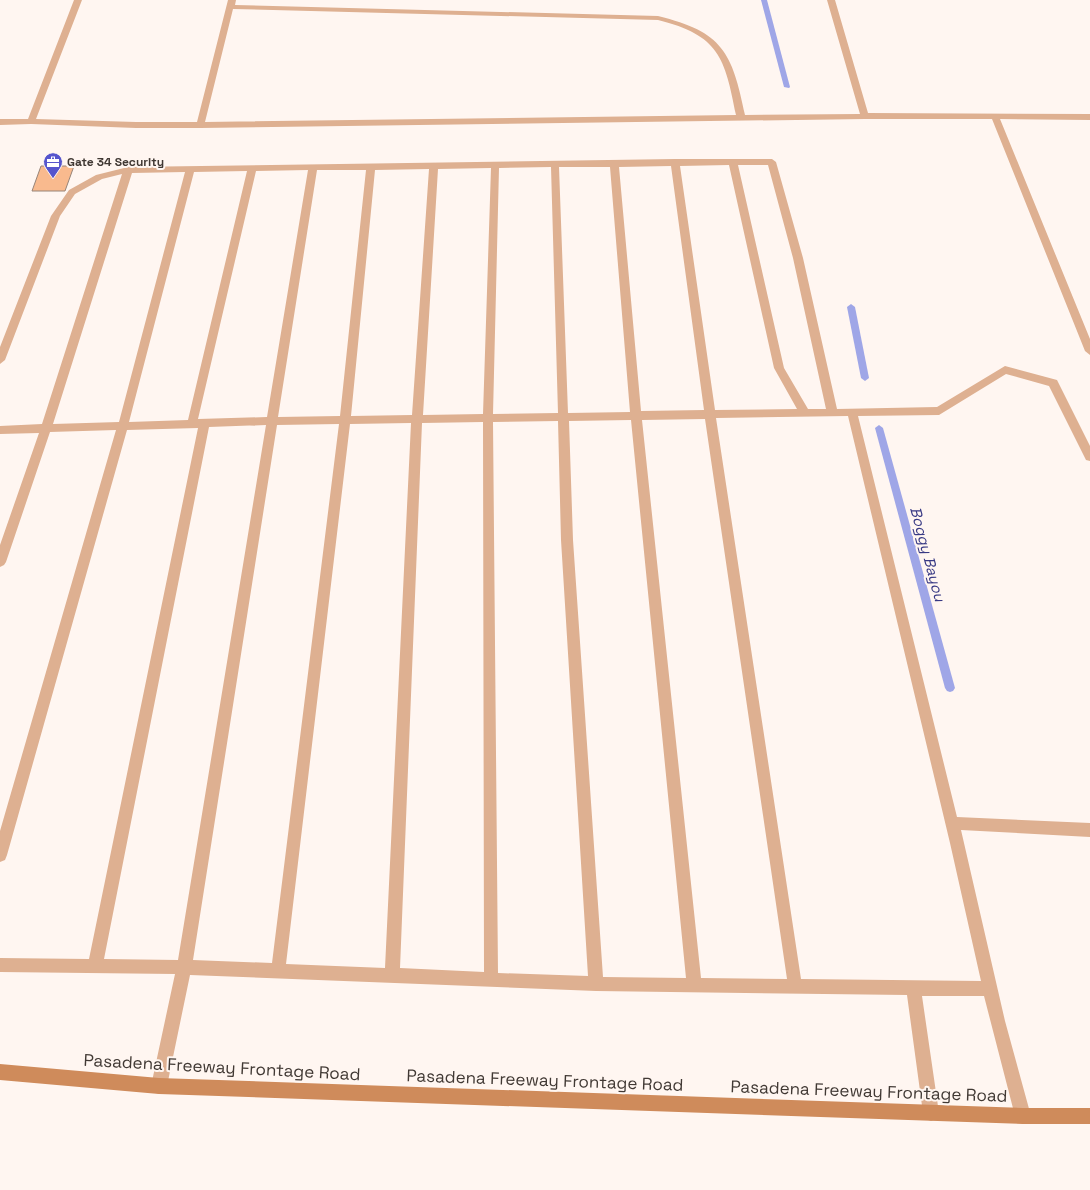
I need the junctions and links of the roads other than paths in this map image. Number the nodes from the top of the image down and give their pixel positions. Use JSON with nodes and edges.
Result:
{"nodes":[{"id":1,"x":78,"y":0,"type":"edge"},
{"id":2,"x":831,"y":0,"type":"edge"},
{"id":3,"x":231,"y":4,"type":"edge"},
{"id":4,"x":865,"y":116,"type":"junction"},
{"id":5,"x":995,"y":116,"type":"junction"},
{"id":6,"x":741,"y":117,"type":"junction"},
{"id":7,"x":1090,"y":117,"type":"edge"},
{"id":8,"x":31,"y":121,"type":"junction"},
{"id":9,"x":0,"y":122,"type":"edge"},
{"id":10,"x":200,"y":124,"type":"junction"},
{"id":11,"x":675,"y":162,"type":"junction"},
{"id":12,"x":733,"y":162,"type":"junction"},
{"id":13,"x":614,"y":164,"type":"junction"},
{"id":14,"x":555,"y":165,"type":"junction"},
{"id":15,"x":371,"y":166,"type":"junction"},
{"id":16,"x":434,"y":166,"type":"junction"},
{"id":17,"x":495,"y":166,"type":"junction"},
{"id":18,"x":252,"y":168,"type":"junction"},
{"id":19,"x":313,"y":168,"type":"junction"},
{"id":20,"x":190,"y":169,"type":"junction"},
{"id":21,"x":128,"y":170,"type":"junction"},
{"id":22,"x":1090,"y":351,"type":"edge"},
{"id":23,"x":0,"y":360,"type":"edge"},
{"id":24,"x":804,"y":412,"type":"junction"},
{"id":25,"x":832,"y":412,"type":"junction"},
{"id":26,"x":852,"y":412,"type":"junction"},
{"id":27,"x":710,"y":414,"type":"junction"},
{"id":28,"x":636,"y":415,"type":"junction"},
{"id":29,"x":564,"y":416,"type":"junction"},
{"id":30,"x":488,"y":418,"type":"junction"},
{"id":31,"x":417,"y":419,"type":"junction"},
{"id":32,"x":345,"y":420,"type":"junction"},
{"id":33,"x":273,"y":421,"type":"junction"},
{"id":34,"x":198,"y":424,"type":"junction"},
{"id":35,"x":123,"y":426,"type":"junction"},
{"id":36,"x":46,"y":428,"type":"junction"},
{"id":37,"x":0,"y":430,"type":"edge"},
{"id":38,"x":1090,"y":457,"type":"edge"},
{"id":39,"x":0,"y":562,"type":"edge"},
{"id":40,"x":952,"y":823,"type":"junction"},
{"id":41,"x":1090,"y":830,"type":"edge"},
{"id":42,"x":0,"y":855,"type":"edge"},
{"id":43,"x":0,"y":965,"type":"edge"},
{"id":44,"x":95,"y":966,"type":"junction"},
{"id":45,"x":184,"y":967,"type":"junction"},
{"id":46,"x":278,"y":971,"type":"junction"},
{"id":47,"x":392,"y":976,"type":"junction"},
{"id":48,"x":490,"y":979,"type":"junction"},
{"id":49,"x":596,"y":984,"type":"junction"},
{"id":50,"x":694,"y":985,"type":"junction"},
{"id":51,"x":795,"y":986,"type":"junction"},
{"id":52,"x":913,"y":988,"type":"junction"},
{"id":53,"x":990,"y":989,"type":"junction"},
{"id":54,"x":0,"y":1072,"type":"edge"},
{"id":55,"x":159,"y":1086,"type":"junction"},
{"id":56,"x":931,"y":1113,"type":"junction"},
{"id":57,"x":1023,"y":1116,"type":"junction"},
{"id":58,"x":1090,"y":1116,"type":"edge"}],
"edges":[{"from":1,"to":8,"type":"lane"},
{"from":2,"to":4,"type":"lane"},
{"from":3,"to":6,"type":"lane"},
{"from":3,"to":10,"type":"lane"},
{"from":4,"to":5,"type":"lane"},
{"from":4,"to":6,"type":"lane"},
{"from":5,"to":7,"type":"lane"},
{"from":5,"to":22,"type":"lane"},
{"from":6,"to":10,"type":"lane"},
{"from":8,"to":9,"type":"lane"},
{"from":8,"to":10,"type":"lane"},
{"from":11,"to":12,"type":"lane"},
{"from":11,"to":13,"type":"lane"},
{"from":11,"to":27,"type":"lane"},
{"from":12,"to":24,"type":"lane"},
{"from":12,"to":25,"type":"lane"},
{"from":13,"to":14,"type":"lane"},
{"from":13,"to":28,"type":"lane"},
{"from":14,"to":17,"type":"lane"},
{"from":14,"to":29,"type":"lane"},
{"from":15,"to":16,"type":"lane"},
{"from":15,"to":19,"type":"lane"},
{"from":15,"to":32,"type":"lane"},
{"from":16,"to":17,"type":"lane"},
{"from":16,"to":31,"type":"lane"},
{"from":17,"to":30,"type":"lane"},
{"from":18,"to":19,"type":"lane"},
{"from":18,"to":20,"type":"lane"},
{"from":18,"to":34,"type":"lane"},
{"from":19,"to":33,"type":"lane"},
{"from":20,"to":21,"type":"lane"},
{"from":20,"to":35,"type":"lane"},
{"from":21,"to":23,"type":"lane"},
{"from":21,"to":36,"type":"lane"},
{"from":24,"to":25,"type":"lane"},
{"from":24,"to":27,"type":"lane"},
{"from":25,"to":26,"type":"lane"},
{"from":26,"to":38,"type":"lane"},
{"from":26,"to":40,"type":"lane"},
{"from":27,"to":28,"type":"lane"},
{"from":27,"to":51,"type":"lane"},
{"from":28,"to":29,"type":"lane"},
{"from":28,"to":50,"type":"lane"},
{"from":29,"to":30,"type":"lane"},
{"from":29,"to":49,"type":"lane"},
{"from":30,"to":31,"type":"lane"},
{"from":30,"to":48,"type":"lane"},
{"from":31,"to":32,"type":"lane"},
{"from":31,"to":47,"type":"lane"},
{"from":32,"to":33,"type":"lane"},
{"from":32,"to":46,"type":"lane"},
{"from":33,"to":34,"type":"lane"},
{"from":33,"to":45,"type":"lane"},
{"from":34,"to":35,"type":"lane"},
{"from":34,"to":44,"type":"lane"},
{"from":35,"to":36,"type":"lane"},
{"from":35,"to":42,"type":"lane"},
{"from":36,"to":37,"type":"lane"},
{"from":36,"to":39,"type":"lane"},
{"from":40,"to":41,"type":"lane"},
{"from":40,"to":53,"type":"lane"},
{"from":43,"to":44,"type":"lane"},
{"from":44,"to":45,"type":"lane"},
{"from":45,"to":46,"type":"lane"},
{"from":45,"to":55,"type":"lane"},
{"from":46,"to":47,"type":"lane"},
{"from":47,"to":48,"type":"lane"},
{"from":48,"to":49,"type":"lane"},
{"from":49,"to":50,"type":"lane"},
{"from":50,"to":51,"type":"lane"},
{"from":51,"to":52,"type":"lane"},
{"from":52,"to":53,"type":"lane"},
{"from":52,"to":56,"type":"lane"},
{"from":53,"to":57,"type":"lane"},
{"from":54,"to":55,"type":"main road","name":"Pasadena Freeway Frontage Road"},
{"from":55,"to":56,"type":"main road","name":"Pasadena Freeway Frontage Road"},
{"from":56,"to":57,"type":"main road","name":"Pasadena Freeway Frontage Road"},
{"from":57,"to":58,"type":"main road","name":"Pasadena Freeway Frontage Road"}]}
